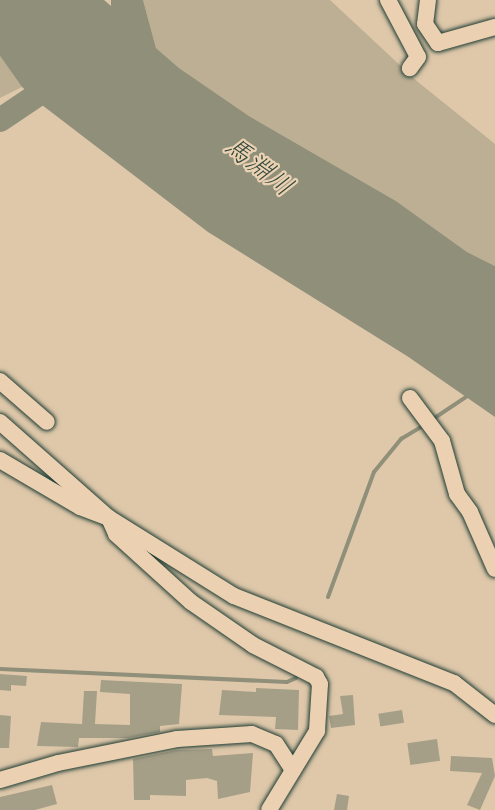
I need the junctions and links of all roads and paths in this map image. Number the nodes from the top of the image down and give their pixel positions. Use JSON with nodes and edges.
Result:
{"nodes":[{"id":1,"x":388,"y":0,"type":"edge"},
{"id":2,"x":428,"y":0,"type":"edge"},
{"id":3,"x":495,"y":27,"type":"edge"},
{"id":4,"x":410,"y":68,"type":"dead end"},
{"id":5,"x":0,"y":381,"type":"edge"},
{"id":6,"x":410,"y":398,"type":"dead end"},
{"id":7,"x":0,"y":422,"type":"edge"},
{"id":8,"x":47,"y":422,"type":"dead end"},
{"id":9,"x":0,"y":460,"type":"edge"},
{"id":10,"x":109,"y":518,"type":"junction"},
{"id":11,"x":495,"y":569,"type":"edge"},
{"id":12,"x":495,"y":714,"type":"edge"},
{"id":13,"x":292,"y":770,"type":"junction"},
{"id":14,"x":0,"y":780,"type":"edge"},
{"id":15,"x":270,"y":810,"type":"edge"}],
"edges":[{"from":1,"to":4,"type":"street"},
{"from":2,"to":3,"type":"street"},
{"from":5,"to":8,"type":"street"},
{"from":6,"to":11,"type":"street"},
{"from":7,"to":10,"type":"street"},
{"from":9,"to":10,"type":"street"},
{"from":10,"to":12,"type":"street"},
{"from":10,"to":13,"type":"street"},
{"from":13,"to":14,"type":"street"},
{"from":13,"to":15,"type":"street"}]}
